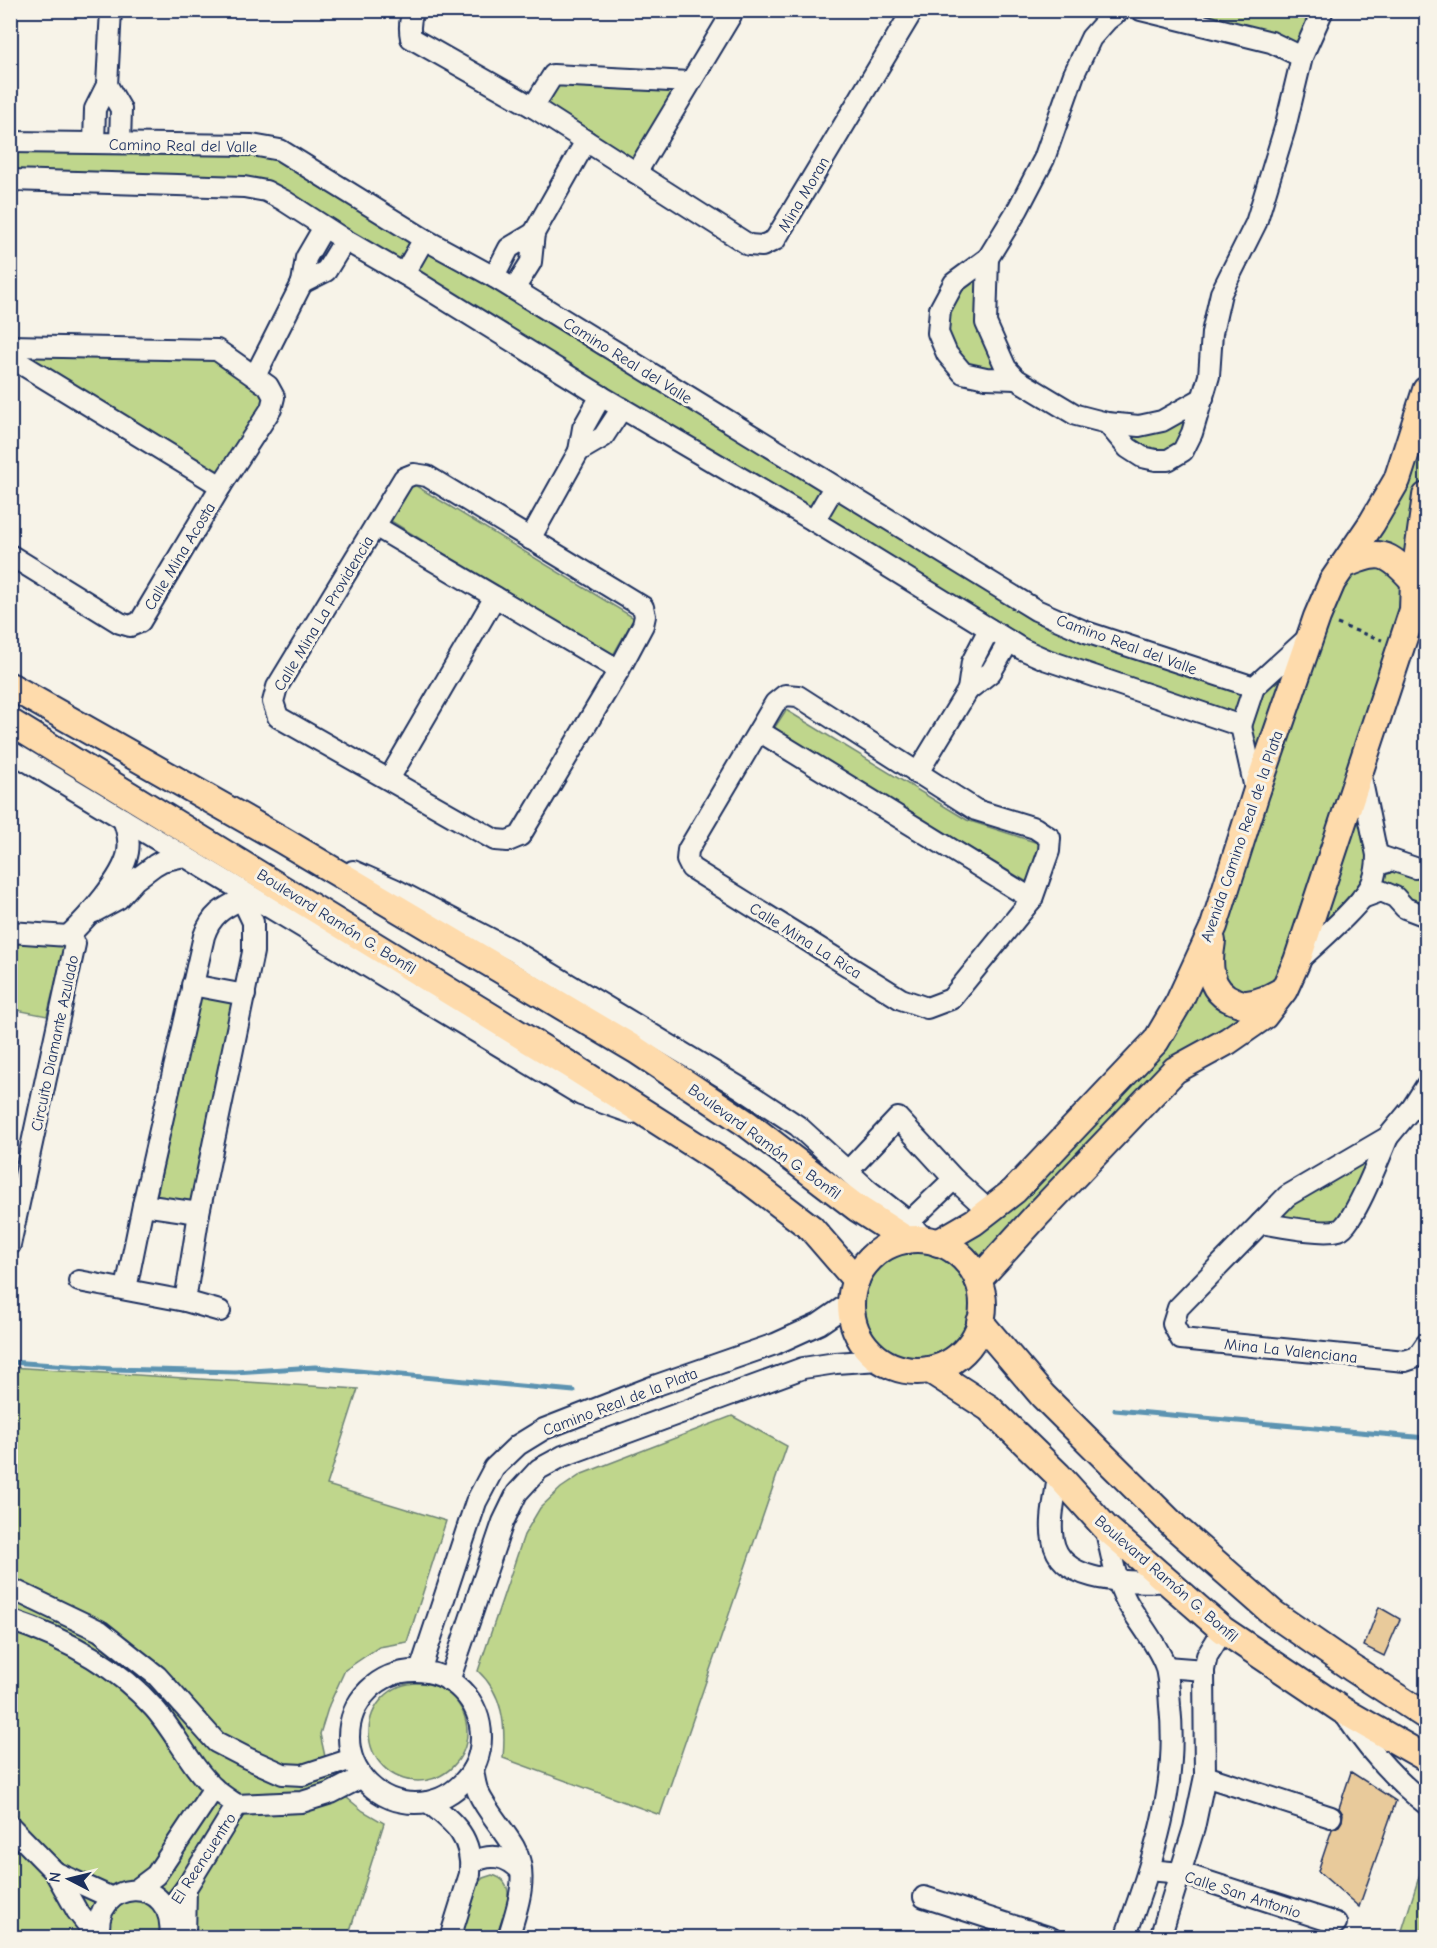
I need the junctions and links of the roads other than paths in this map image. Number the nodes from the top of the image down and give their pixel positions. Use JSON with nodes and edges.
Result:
{"nodes":[{"id":1,"x":111,"y":10,"type":"edge"},
{"id":2,"x":414,"y":10,"type":"edge"},
{"id":3,"x":734,"y":10,"type":"edge"},
{"id":4,"x":913,"y":10,"type":"edge"},
{"id":5,"x":1120,"y":10,"type":"edge"},
{"id":6,"x":1141,"y":10,"type":"edge"},
{"id":7,"x":1323,"y":10,"type":"edge"},
{"id":8,"x":1302,"y":57,"type":"junction"},
{"id":9,"x":690,"y":82,"type":"junction"},
{"id":10,"x":107,"y":85,"type":"junction"},
{"id":11,"x":532,"y":107,"type":"junction"},
{"id":12,"x":586,"y":141,"type":"junction"},
{"id":13,"x":10,"y":142,"type":"edge"},
{"id":14,"x":94,"y":143,"type":"junction"},
{"id":15,"x":120,"y":143,"type":"junction"},
{"id":16,"x":636,"y":173,"type":"junction"},
{"id":17,"x":10,"y":180,"type":"edge"},
{"id":18,"x":324,"y":227,"type":"junction"},
{"id":19,"x":534,"y":233,"type":"junction"},
{"id":20,"x":424,"y":238,"type":"junction"},
{"id":21,"x":345,"y":240,"type":"junction"},
{"id":22,"x":988,"y":258,"type":"junction"},
{"id":23,"x":404,"y":274,"type":"junction"},
{"id":24,"x":494,"y":277,"type":"junction"},
{"id":25,"x":302,"y":284,"type":"junction"},
{"id":26,"x":514,"y":289,"type":"junction"},
{"id":27,"x":10,"y":346,"type":"edge"},
{"id":28,"x":10,"y":357,"type":"edge"},
{"id":29,"x":255,"y":376,"type":"junction"},
{"id":30,"x":1016,"y":379,"type":"junction"},
{"id":31,"x":1426,"y":390,"type":"edge"},
{"id":32,"x":601,"y":396,"type":"junction"},
{"id":33,"x":1203,"y":398,"type":"junction"},
{"id":34,"x":622,"y":408,"type":"junction"},
{"id":35,"x":1107,"y":423,"type":"junction"},
{"id":36,"x":579,"y":451,"type":"junction"},
{"id":37,"x":221,"y":486,"type":"junction"},
{"id":38,"x":834,"y":487,"type":"junction"},
{"id":39,"x":1426,"y":496,"type":"edge"},
{"id":40,"x":814,"y":521,"type":"junction"},
{"id":41,"x":375,"y":526,"type":"junction"},
{"id":42,"x":530,"y":538,"type":"junction"},
{"id":43,"x":10,"y":555,"type":"edge"},
{"id":44,"x":1344,"y":566,"type":"junction"},
{"id":45,"x":1414,"y":580,"type":"junction"},
{"id":46,"x":495,"y":597,"type":"junction"},
{"id":47,"x":1313,"y":627,"type":"junction"},
{"id":48,"x":989,"y":629,"type":"junction"},
{"id":49,"x":1009,"y":641,"type":"junction"},
{"id":50,"x":619,"y":670,"type":"junction"},
{"id":51,"x":10,"y":686,"type":"edge"},
{"id":52,"x":1250,"y":686,"type":"junction"},
{"id":53,"x":968,"y":690,"type":"junction"},
{"id":54,"x":10,"y":722,"type":"edge"},
{"id":55,"x":1237,"y":725,"type":"junction"},
{"id":56,"x":759,"y":731,"type":"junction"},
{"id":57,"x":10,"y":751,"type":"edge"},
{"id":58,"x":1360,"y":771,"type":"junction"},
{"id":59,"x":917,"y":774,"type":"junction"},
{"id":60,"x":389,"y":779,"type":"junction"},
{"id":61,"x":1256,"y":793,"type":"junction"},
{"id":62,"x":123,"y":819,"type":"junction"},
{"id":63,"x":282,"y":840,"type":"junction"},
{"id":64,"x":1377,"y":855,"type":"junction"},
{"id":65,"x":184,"y":856,"type":"junction"},
{"id":66,"x":1421,"y":870,"type":"edge"},
{"id":67,"x":244,"y":896,"type":"junction"},
{"id":68,"x":1362,"y":898,"type":"junction"},
{"id":69,"x":1032,"y":899,"type":"junction"},
{"id":70,"x":90,"y":914,"type":"junction"},
{"id":71,"x":1426,"y":916,"type":"edge"},
{"id":72,"x":1214,"y":926,"type":"junction"},
{"id":73,"x":10,"y":932,"type":"edge"},
{"id":74,"x":68,"y":936,"type":"junction"},
{"id":75,"x":1297,"y":961,"type":"junction"},
{"id":76,"x":192,"y":985,"type":"junction"},
{"id":77,"x":1284,"y":990,"type":"junction"},
{"id":78,"x":245,"y":995,"type":"junction"},
{"id":79,"x":1426,"y":1086,"type":"edge"},
{"id":80,"x":1419,"y":1112,"type":"edge"},
{"id":81,"x":662,"y":1123,"type":"junction"},
{"id":82,"x":1388,"y":1137,"type":"junction"},
{"id":83,"x":848,"y":1171,"type":"junction"},
{"id":84,"x":954,"y":1179,"type":"junction"},
{"id":85,"x":143,"y":1205,"type":"junction"},
{"id":86,"x":989,"y":1211,"type":"junction"},
{"id":87,"x":199,"y":1213,"type":"junction"},
{"id":88,"x":1260,"y":1223,"type":"junction"},
{"id":89,"x":920,"y":1236,"type":"junction"},
{"id":90,"x":10,"y":1245,"type":"edge"},
{"id":91,"x":978,"y":1280,"type":"junction"},
{"id":92,"x":79,"y":1281,"type":"dead end"},
{"id":93,"x":126,"y":1289,"type":"junction"},
{"id":94,"x":854,"y":1291,"type":"junction"},
{"id":95,"x":185,"y":1301,"type":"junction"},
{"id":96,"x":220,"y":1311,"type":"dead end"},
{"id":97,"x":980,"y":1322,"type":"junction"},
{"id":98,"x":1422,"y":1351,"type":"edge"},
{"id":99,"x":879,"y":1360,"type":"junction"},
{"id":100,"x":930,"y":1370,"type":"junction"},
{"id":101,"x":1058,"y":1475,"type":"junction"},
{"id":102,"x":1105,"y":1527,"type":"junction"},
{"id":103,"x":1118,"y":1581,"type":"junction"},
{"id":104,"x":1168,"y":1582,"type":"junction"},
{"id":105,"x":10,"y":1588,"type":"edge"},
{"id":106,"x":10,"y":1620,"type":"edge"},
{"id":107,"x":1222,"y":1630,"type":"junction"},
{"id":108,"x":1166,"y":1667,"type":"junction"},
{"id":109,"x":1204,"y":1670,"type":"junction"},
{"id":110,"x":420,"y":1671,"type":"junction"},
{"id":111,"x":450,"y":1681,"type":"junction"},
{"id":112,"x":1342,"y":1710,"type":"junction"},
{"id":113,"x":1171,"y":1712,"type":"junction"},
{"id":114,"x":1204,"y":1713,"type":"junction"},
{"id":115,"x":1426,"y":1716,"type":"edge"},
{"id":116,"x":216,"y":1742,"type":"junction"},
{"id":117,"x":1426,"y":1758,"type":"edge"},
{"id":118,"x":352,"y":1759,"type":"junction"},
{"id":119,"x":195,"y":1764,"type":"junction"},
{"id":120,"x":473,"y":1769,"type":"junction"},
{"id":121,"x":283,"y":1774,"type":"junction"},
{"id":122,"x":1205,"y":1776,"type":"junction"},
{"id":123,"x":362,"y":1777,"type":"junction"},
{"id":124,"x":214,"y":1788,"type":"junction"},
{"id":125,"x":428,"y":1802,"type":"junction"},
{"id":126,"x":277,"y":1804,"type":"junction"},
{"id":127,"x":1426,"y":1804,"type":"edge"},
{"id":128,"x":237,"y":1806,"type":"junction"},
{"id":129,"x":1331,"y":1817,"type":"dead end"},
{"id":130,"x":10,"y":1826,"type":"edge"},
{"id":131,"x":471,"y":1863,"type":"junction"},
{"id":132,"x":1149,"y":1870,"type":"junction"},
{"id":133,"x":521,"y":1871,"type":"junction"},
{"id":134,"x":55,"y":1872,"type":"junction"},
{"id":135,"x":1181,"y":1873,"type":"junction"},
{"id":136,"x":186,"y":1888,"type":"junction"},
{"id":137,"x":136,"y":1890,"type":"junction"},
{"id":138,"x":924,"y":1897,"type":"dead end"},
{"id":139,"x":112,"y":1898,"type":"junction"},
{"id":140,"x":168,"y":1911,"type":"junction"},
{"id":141,"x":1336,"y":1923,"type":"dead end"},
{"id":142,"x":99,"y":1938,"type":"edge"},
{"id":143,"x":170,"y":1938,"type":"edge"},
{"id":144,"x":184,"y":1938,"type":"edge"},
{"id":145,"x":450,"y":1938,"type":"edge"},
{"id":146,"x":508,"y":1938,"type":"edge"},
{"id":147,"x":1051,"y":1938,"type":"edge"},
{"id":148,"x":1125,"y":1938,"type":"edge"},
{"id":149,"x":1160,"y":1938,"type":"edge"}],
"edges":[{"from":1,"to":10,"type":"street"},
{"from":2,"to":11,"type":"street","name":"Mina Moran"},
{"from":3,"to":9,"type":"street"},
{"from":4,"to":16,"type":"street","name":"Mina Moran"},
{"from":5,"to":22,"type":"street"},
{"from":6,"to":8,"type":"street"},
{"from":7,"to":8,"type":"street"},
{"from":8,"to":33,"type":"street"},
{"from":9,"to":11,"type":"street"},
{"from":9,"to":16,"type":"street"},
{"from":10,"to":14,"type":"street"},
{"from":10,"to":15,"type":"street"},
{"from":11,"to":12,"type":"street","name":"Mina Moran"},
{"from":12,"to":16,"type":"street","name":"Mina Moran"},
{"from":12,"to":19,"type":"street"},
{"from":13,"to":14,"type":"street","name":"Camino Real del Valle"},
{"from":14,"to":15,"type":"street","name":"Camino Real del Valle"},
{"from":15,"to":20,"type":"street","name":"Camino Real del Valle"},
{"from":17,"to":18,"type":"street"},
{"from":18,"to":21,"type":"street"},
{"from":18,"to":25,"type":"street"},
{"from":19,"to":24,"type":"street"},
{"from":19,"to":26,"type":"street"},
{"from":20,"to":23,"type":"street"},
{"from":20,"to":24,"type":"street","name":"Camino Real del Valle"},
{"from":21,"to":23,"type":"street"},
{"from":21,"to":25,"type":"street"},
{"from":22,"to":30,"type":"street"},
{"from":22,"to":30,"type":"street"},
{"from":23,"to":32,"type":"street"},
{"from":24,"to":26,"type":"street","name":"Camino Real del Valle"},
{"from":25,"to":29,"type":"street"},
{"from":26,"to":38,"type":"street","name":"Camino Real del Valle"},
{"from":27,"to":29,"type":"street","name":"Calle Mina Acosta"},
{"from":28,"to":37,"type":"street","name":"Calle Mina Acosta"},
{"from":29,"to":37,"type":"street","name":"Calle Mina Acosta"},
{"from":30,"to":35,"type":"street"},
{"from":31,"to":44,"type":"main road","name":"Avenida Camino Real de la Plata"},
{"from":32,"to":34,"type":"street"},
{"from":32,"to":36,"type":"street"},
{"from":33,"to":35,"type":"street"},
{"from":33,"to":35,"type":"street"},
{"from":34,"to":36,"type":"street"},
{"from":34,"to":40,"type":"street"},
{"from":36,"to":42,"type":"street"},
{"from":37,"to":43,"type":"street","name":"Calle Mina Acosta"},
{"from":38,"to":40,"type":"street"},
{"from":38,"to":52,"type":"street","name":"Camino Real del Valle"},
{"from":39,"to":45,"type":"main road"},
{"from":40,"to":48,"type":"street"},
{"from":41,"to":42,"type":"street","name":"Calle Mina La Providencia"},
{"from":41,"to":46,"type":"street","name":"Calle Mina La Providencia"},
{"from":41,"to":60,"type":"street","name":"Calle Mina La Providencia"},
{"from":42,"to":50,"type":"street","name":"Calle Mina La Providencia"},
{"from":44,"to":45,"type":"main road"},
{"from":44,"to":47,"type":"main road","name":"Avenida Camino Real de la Plata"},
{"from":45,"to":58,"type":"main road"},
{"from":46,"to":50,"type":"street","name":"Calle Mina La Providencia"},
{"from":46,"to":60,"type":"street"},
{"from":47,"to":52,"type":"street"},
{"from":47,"to":61,"type":"main road","name":"Avenida Camino Real de la Plata"},
{"from":48,"to":49,"type":"street"},
{"from":48,"to":53,"type":"street"},
{"from":49,"to":53,"type":"street"},
{"from":49,"to":55,"type":"street"},
{"from":50,"to":60,"type":"street","name":"Calle Mina La Providencia"},
{"from":51,"to":63,"type":"main road","name":"Boulevard Ramón G. Bonfil"},
{"from":52,"to":55,"type":"street"},
{"from":53,"to":59,"type":"street"},
{"from":54,"to":81,"type":"main road","name":"Boulevard Ramón G. Bonfil"},
{"from":55,"to":61,"type":"street"},
{"from":56,"to":59,"type":"street","name":"Calle Mina La Rica"},
{"from":56,"to":69,"type":"street"},
{"from":56,"to":69,"type":"street","name":"Calle Mina La Rica"},
{"from":57,"to":62,"type":"street","name":"Boulevard Ramón G. Bonfil"},
{"from":58,"to":64,"type":"street"},
{"from":58,"to":75,"type":"main road"},
{"from":59,"to":69,"type":"street","name":"Calle Mina La Rica"},
{"from":61,"to":72,"type":"main road","name":"Avenida Camino Real de la Plata"},
{"from":62,"to":65,"type":"street","name":"Boulevard Ramón G. Bonfil"},
{"from":62,"to":70,"type":"street"},
{"from":63,"to":83,"type":"street","name":"Boulevard Ramón G. Bonfil"},
{"from":63,"to":89,"type":"main road","name":"Boulevard Ramón G. Bonfil"},
{"from":64,"to":66,"type":"street"},
{"from":64,"to":68,"type":"street"},
{"from":65,"to":67,"type":"street","name":"Boulevard Ramón G. Bonfil"},
{"from":65,"to":70,"type":"street"},
{"from":67,"to":76,"type":"street"},
{"from":67,"to":78,"type":"street"},
{"from":67,"to":81,"type":"street","name":"Boulevard Ramón G. Bonfil"},
{"from":68,"to":71,"type":"street"},
{"from":68,"to":75,"type":"street"},
{"from":70,"to":74,"type":"street"},
{"from":72,"to":77,"type":"main road"},
{"from":72,"to":86,"type":"main road","name":"Avenida Camino Real de la Plata"},
{"from":73,"to":74,"type":"street","name":"Circuito Diamante Azulado"},
{"from":74,"to":90,"type":"street","name":"Circuito Diamante Azulado"},
{"from":75,"to":77,"type":"main road"},
{"from":76,"to":78,"type":"street"},
{"from":76,"to":85,"type":"street"},
{"from":77,"to":91,"type":"main road"},
{"from":78,"to":87,"type":"street"},
{"from":79,"to":80,"type":"street"},
{"from":80,"to":82,"type":"street"},
{"from":81,"to":94,"type":"main road","name":"Boulevard Ramón G. Bonfil"},
{"from":82,"to":88,"type":"street"},
{"from":82,"to":88,"type":"street"},
{"from":83,"to":84,"type":"street"},
{"from":83,"to":89,"type":"street","name":"Boulevard Ramón G. Bonfil"},
{"from":84,"to":86,"type":"street"},
{"from":84,"to":89,"type":"street"},
{"from":85,"to":87,"type":"street"},
{"from":85,"to":93,"type":"street"},
{"from":86,"to":89,"type":"main road","name":"Avenida Camino Real de la Plata"},
{"from":87,"to":95,"type":"street"},
{"from":88,"to":98,"type":"street","name":"Mina La Valenciana"},
{"from":89,"to":91,"type":"main road"},
{"from":89,"to":94,"type":"main road"},
{"from":91,"to":97,"type":"main road"},
{"from":92,"to":93,"type":"street"},
{"from":93,"to":95,"type":"street"},
{"from":94,"to":99,"type":"main road"},
{"from":94,"to":110,"type":"street","name":"Camino Real de la Plata"},
{"from":95,"to":96,"type":"street"},
{"from":97,"to":100,"type":"main road"},
{"from":97,"to":115,"type":"main road"},
{"from":99,"to":100,"type":"main road"},
{"from":99,"to":111,"type":"street","name":"Camino Real de la Plata"},
{"from":100,"to":101,"type":"main road","name":"Boulevard Ramón G. Bonfil"},
{"from":101,"to":102,"type":"main road","name":"Boulevard Ramón G. Bonfil"},
{"from":101,"to":103,"type":"street"},
{"from":102,"to":103,"type":"street"},
{"from":102,"to":104,"type":"main road","name":"Boulevard Ramón G. Bonfil"},
{"from":103,"to":104,"type":"street"},
{"from":103,"to":108,"type":"street"},
{"from":104,"to":107,"type":"main road","name":"Boulevard Ramón G. Bonfil"},
{"from":105,"to":116,"type":"street"},
{"from":106,"to":119,"type":"street","name":"El Reencuentro"},
{"from":107,"to":109,"type":"street"},
{"from":107,"to":112,"type":"main road","name":"Boulevard Ramón G. Bonfil"},
{"from":108,"to":109,"type":"street"},
{"from":108,"to":113,"type":"street"},
{"from":109,"to":114,"type":"street"},
{"from":110,"to":111,"type":"street"},
{"from":110,"to":118,"type":"street"},
{"from":111,"to":120,"type":"street"},
{"from":112,"to":117,"type":"main road","name":"Boulevard Ramón G. Bonfil"},
{"from":112,"to":127,"type":"street"},
{"from":113,"to":114,"type":"street"},
{"from":113,"to":132,"type":"street"},
{"from":114,"to":122,"type":"street"},
{"from":116,"to":119,"type":"street"},
{"from":116,"to":121,"type":"street"},
{"from":118,"to":121,"type":"street"},
{"from":118,"to":123,"type":"street"},
{"from":119,"to":124,"type":"street","name":"El Reencuentro"},
{"from":120,"to":125,"type":"street"},
{"from":120,"to":133,"type":"street"},
{"from":121,"to":126,"type":"street"},
{"from":122,"to":129,"type":"street"},
{"from":122,"to":135,"type":"street"},
{"from":123,"to":125,"type":"street"},
{"from":123,"to":126,"type":"street","name":"El Reencuentro"},
{"from":124,"to":128,"type":"street","name":"El Reencuentro"},
{"from":124,"to":137,"type":"street","name":"El Reencuentro"},
{"from":125,"to":131,"type":"street"},
{"from":126,"to":128,"type":"street","name":"El Reencuentro"},
{"from":128,"to":136,"type":"street","name":"El Reencuentro"},
{"from":130,"to":134,"type":"street"},
{"from":131,"to":133,"type":"street"},
{"from":131,"to":145,"type":"street"},
{"from":132,"to":135,"type":"street","name":"Calle San Antonio"},
{"from":132,"to":148,"type":"street"},
{"from":133,"to":146,"type":"street"},
{"from":134,"to":139,"type":"street"},
{"from":134,"to":142,"type":"street"},
{"from":135,"to":141,"type":"street","name":"Calle San Antonio"},
{"from":135,"to":149,"type":"street"},
{"from":136,"to":140,"type":"street","name":"El Reencuentro"},
{"from":136,"to":144,"type":"street"},
{"from":137,"to":139,"type":"street"},
{"from":137,"to":140,"type":"street"},
{"from":138,"to":147,"type":"street"},
{"from":139,"to":142,"type":"street"},
{"from":140,"to":143,"type":"street"}]}
